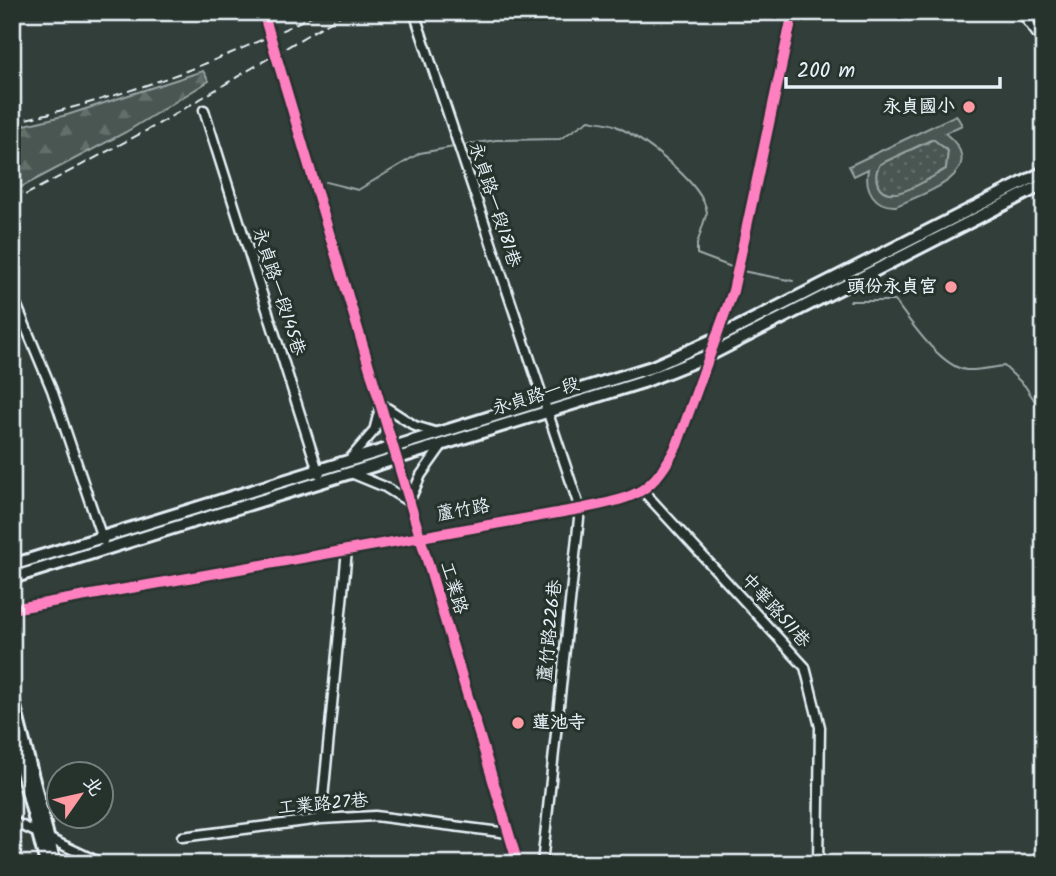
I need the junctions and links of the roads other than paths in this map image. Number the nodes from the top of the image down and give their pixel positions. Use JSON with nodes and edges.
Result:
{"nodes":[{"id":1,"x":263,"y":12,"type":"edge"},
{"id":2,"x":414,"y":12,"type":"edge"},
{"id":3,"x":793,"y":12,"type":"edge"},
{"id":4,"x":1021,"y":12,"type":"edge"},
{"id":5,"x":1044,"y":43,"type":"edge"},
{"id":6,"x":204,"y":110,"type":"dead end"},
{"id":7,"x":1044,"y":172,"type":"edge"},
{"id":8,"x":1044,"y":184,"type":"edge"},
{"id":9,"x":1017,"y":192,"type":"junction"},
{"id":10,"x":12,"y":295,"type":"edge"},
{"id":11,"x":717,"y":338,"type":"junction"},
{"id":12,"x":710,"y":355,"type":"junction"},
{"id":13,"x":381,"y":404,"type":"junction"},
{"id":14,"x":544,"y":407,"type":"junction"},
{"id":15,"x":442,"y":439,"type":"junction"},
{"id":16,"x":396,"y":453,"type":"junction"},
{"id":17,"x":349,"y":468,"type":"junction"},
{"id":18,"x":320,"y":477,"type":"junction"},
{"id":19,"x":644,"y":492,"type":"junction"},
{"id":20,"x":409,"y":502,"type":"junction"},
{"id":21,"x":580,"y":509,"type":"junction"},
{"id":22,"x":419,"y":536,"type":"junction"},
{"id":23,"x":104,"y":543,"type":"junction"},
{"id":24,"x":347,"y":550,"type":"junction"},
{"id":25,"x":12,"y":563,"type":"edge"},
{"id":26,"x":29,"y":567,"type":"junction"},
{"id":27,"x":12,"y":578,"type":"edge"},
{"id":28,"x":12,"y":586,"type":"edge"},
{"id":29,"x":12,"y":609,"type":"edge"},
{"id":30,"x":12,"y":695,"type":"edge"},
{"id":31,"x":12,"y":733,"type":"edge"},
{"id":32,"x":321,"y":819,"type":"junction"},
{"id":33,"x":12,"y":821,"type":"edge"},
{"id":34,"x":508,"y":833,"type":"junction"},
{"id":35,"x":182,"y":836,"type":"dead end"},
{"id":36,"x":46,"y":837,"type":"junction"},
{"id":37,"x":46,"y":864,"type":"edge"},
{"id":38,"x":55,"y":864,"type":"edge"},
{"id":39,"x":103,"y":864,"type":"edge"},
{"id":40,"x":518,"y":864,"type":"edge"},
{"id":41,"x":542,"y":864,"type":"edge"},
{"id":42,"x":818,"y":864,"type":"edge"}],
"edges":[{"from":1,"to":13,"type":"street","name":"工業路","bridge":true},
{"from":2,"to":14,"type":"street","name":"永貞路一段181巷"},
{"from":3,"to":11,"type":"street"},
{"from":4,"to":5,"type":"street"},
{"from":6,"to":18,"type":"street","name":"永貞路一段145巷"},
{"from":7,"to":9,"type":"main road","name":"永貞路一段"},
{"from":8,"to":9,"type":"main road","name":"永貞路一段"},
{"from":9,"to":11,"type":"main road","name":"永貞路一段"},
{"from":9,"to":12,"type":"main road","name":"永貞路一段"},
{"from":10,"to":23,"type":"street"},
{"from":11,"to":12,"type":"street"},
{"from":11,"to":14,"type":"main road","name":"永貞路一段"},
{"from":12,"to":14,"type":"main road","name":"永貞路一段"},
{"from":12,"to":19,"type":"street"},
{"from":13,"to":15,"type":"street"},
{"from":13,"to":16,"type":"street","name":"工業路"},
{"from":13,"to":17,"type":"street"},
{"from":14,"to":15,"type":"main road","name":"永貞路一段"},
{"from":14,"to":21,"type":"street","name":"蘆竹路226巷"},
{"from":15,"to":16,"type":"main road","name":"永貞路一段"},
{"from":15,"to":20,"type":"street"},
{"from":16,"to":17,"type":"main road","name":"永貞路一段"},
{"from":16,"to":20,"type":"street","name":"工業路"},
{"from":17,"to":18,"type":"main road","name":"永貞路一段"},
{"from":17,"to":20,"type":"street"},
{"from":18,"to":23,"type":"main road","name":"永貞路一段"},
{"from":19,"to":21,"type":"street","name":"蘆竹路"},
{"from":19,"to":42,"type":"street","name":"中華路511巷"},
{"from":20,"to":22,"type":"street","name":"工業路"},
{"from":21,"to":22,"type":"street","name":"蘆竹路"},
{"from":21,"to":41,"type":"street","name":"蘆竹路226巷"},
{"from":22,"to":24,"type":"street","name":"蘆竹路"},
{"from":22,"to":34,"type":"street","name":"工業路"},
{"from":23,"to":26,"type":"main road","name":"永貞路一段"},
{"from":24,"to":29,"type":"street","name":"蘆竹路"},
{"from":24,"to":32,"type":"street"},
{"from":25,"to":26,"type":"main road"},
{"from":26,"to":27,"type":"main road","name":"永貞路一段"},
{"from":26,"to":28,"type":"main road"},
{"from":30,"to":36,"type":"main road"},
{"from":31,"to":36,"type":"main road"},
{"from":32,"to":34,"type":"street","name":"工業路27巷"},
{"from":32,"to":35,"type":"street","name":"工業路27巷"},
{"from":33,"to":36,"type":"street"},
{"from":34,"to":40,"type":"street","name":"工業路"},
{"from":36,"to":37,"type":"main road"},
{"from":36,"to":38,"type":"main road"},
{"from":36,"to":39,"type":"street"}]}
